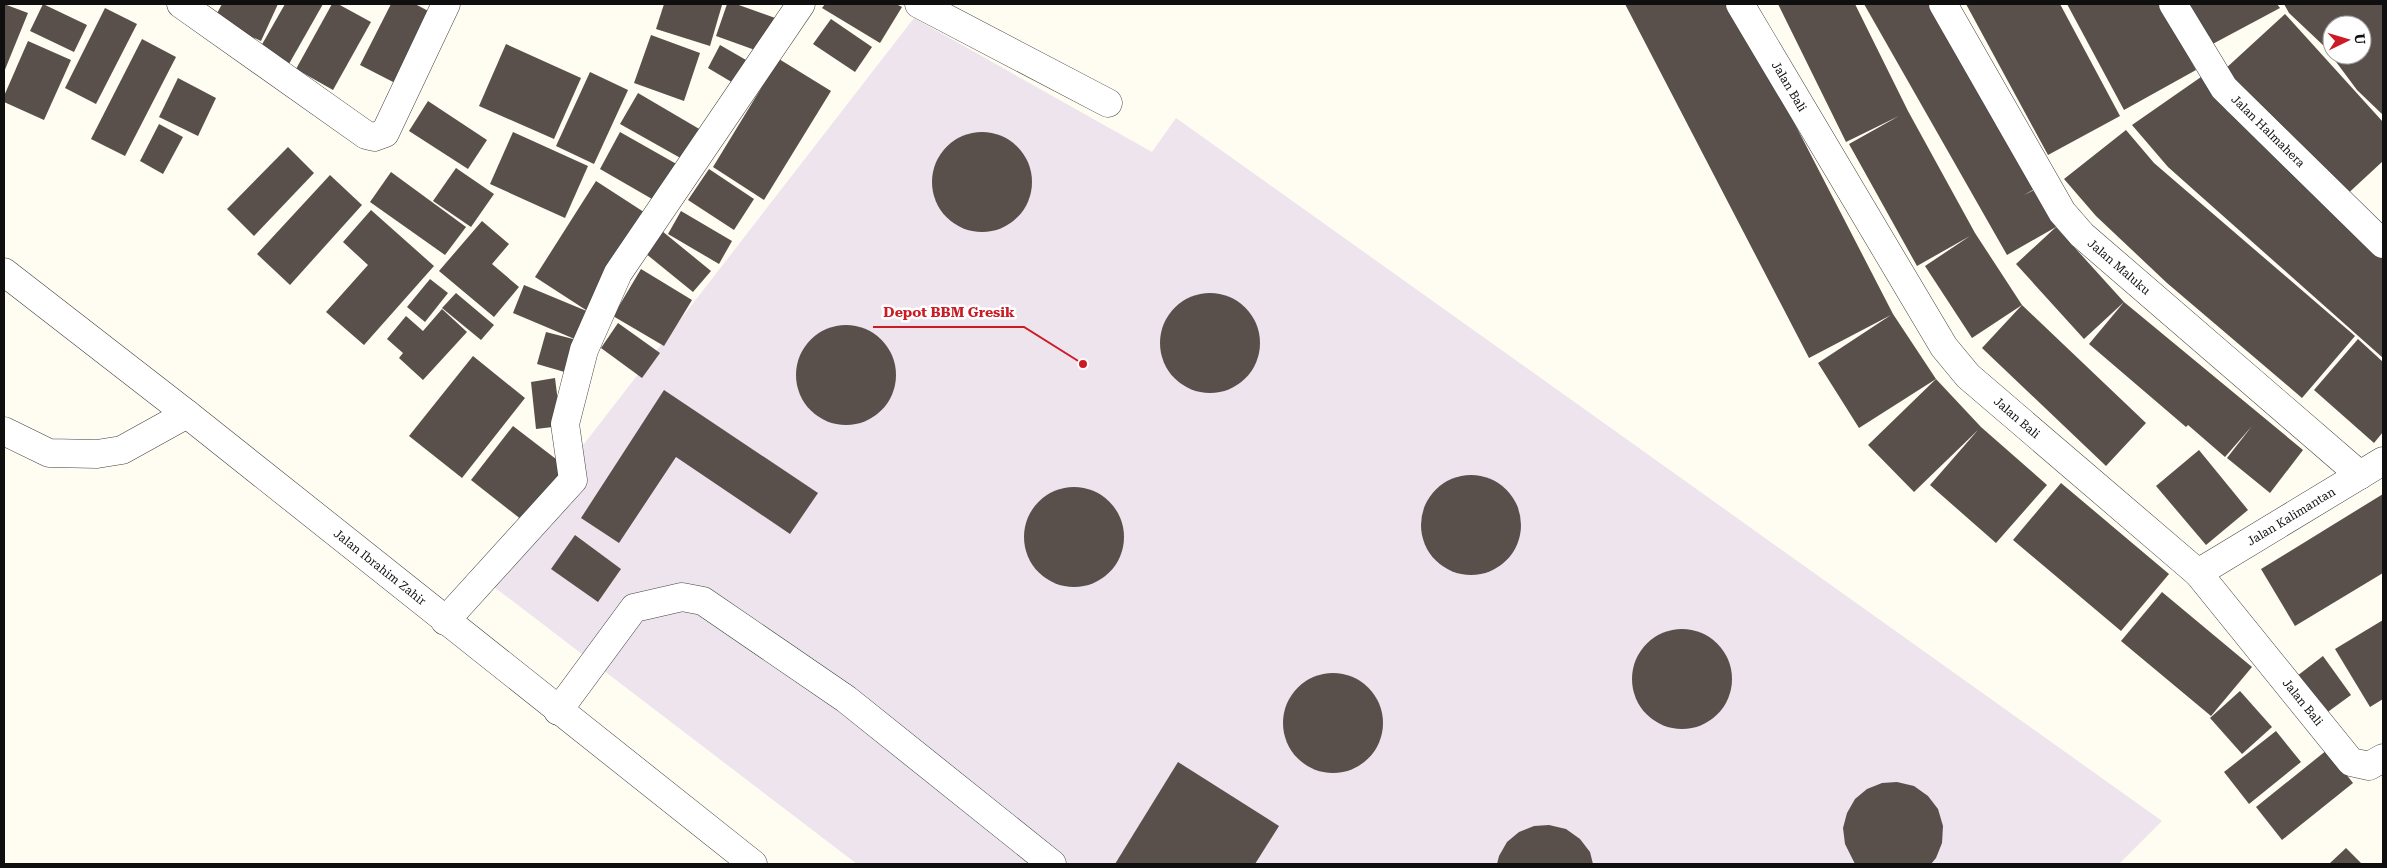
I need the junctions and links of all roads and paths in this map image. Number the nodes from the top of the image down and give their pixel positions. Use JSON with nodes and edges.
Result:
{"nodes":[{"id":1,"x":181,"y":4,"type":"edge"},
{"id":2,"x":446,"y":4,"type":"edge"},
{"id":3,"x":801,"y":4,"type":"edge"},
{"id":4,"x":919,"y":4,"type":"edge"},
{"id":5,"x":1740,"y":4,"type":"edge"},
{"id":6,"x":1944,"y":4,"type":"edge"},
{"id":7,"x":2174,"y":4,"type":"edge"},
{"id":8,"x":1108,"y":103,"type":"dead end"},
{"id":9,"x":2378,"y":231,"type":"edge"},
{"id":10,"x":4,"y":272,"type":"edge"},
{"id":11,"x":187,"y":414,"type":"junction"},
{"id":12,"x":4,"y":430,"type":"edge"},
{"id":13,"x":2383,"y":461,"type":"edge"},
{"id":14,"x":2360,"y":475,"type":"junction"},
{"id":15,"x":2198,"y":573,"type":"junction"},
{"id":16,"x":445,"y":621,"type":"junction"},
{"id":17,"x":558,"y":711,"type":"junction"},
{"id":18,"x":2376,"y":762,"type":"edge"},
{"id":19,"x":753,"y":864,"type":"edge"},
{"id":20,"x":1052,"y":864,"type":"edge"}],
"edges":[{"from":1,"to":2,"type":"street"},
{"from":3,"to":16,"type":"street"},
{"from":4,"to":8,"type":"street"},
{"from":5,"to":15,"type":"street","name":"Jalan Bali"},
{"from":6,"to":14,"type":"street","name":"Jalan Maluku"},
{"from":7,"to":9,"type":"street","name":"Jalan Halmahera"},
{"from":10,"to":11,"type":"street","name":"Jalan Ibrahim Zahir"},
{"from":11,"to":12,"type":"street"},
{"from":11,"to":16,"type":"street","name":"Jalan Ibrahim Zahir"},
{"from":13,"to":14,"type":"street","name":"Jalan Kalimantan"},
{"from":14,"to":15,"type":"street","name":"Jalan Kalimantan"},
{"from":15,"to":18,"type":"street","name":"Jalan Bali"},
{"from":16,"to":17,"type":"street","name":"Jalan Ibrahim Zahir"},
{"from":17,"to":19,"type":"street","name":"Jalan Ibrahim Zahir"},
{"from":17,"to":20,"type":"street"}]}
